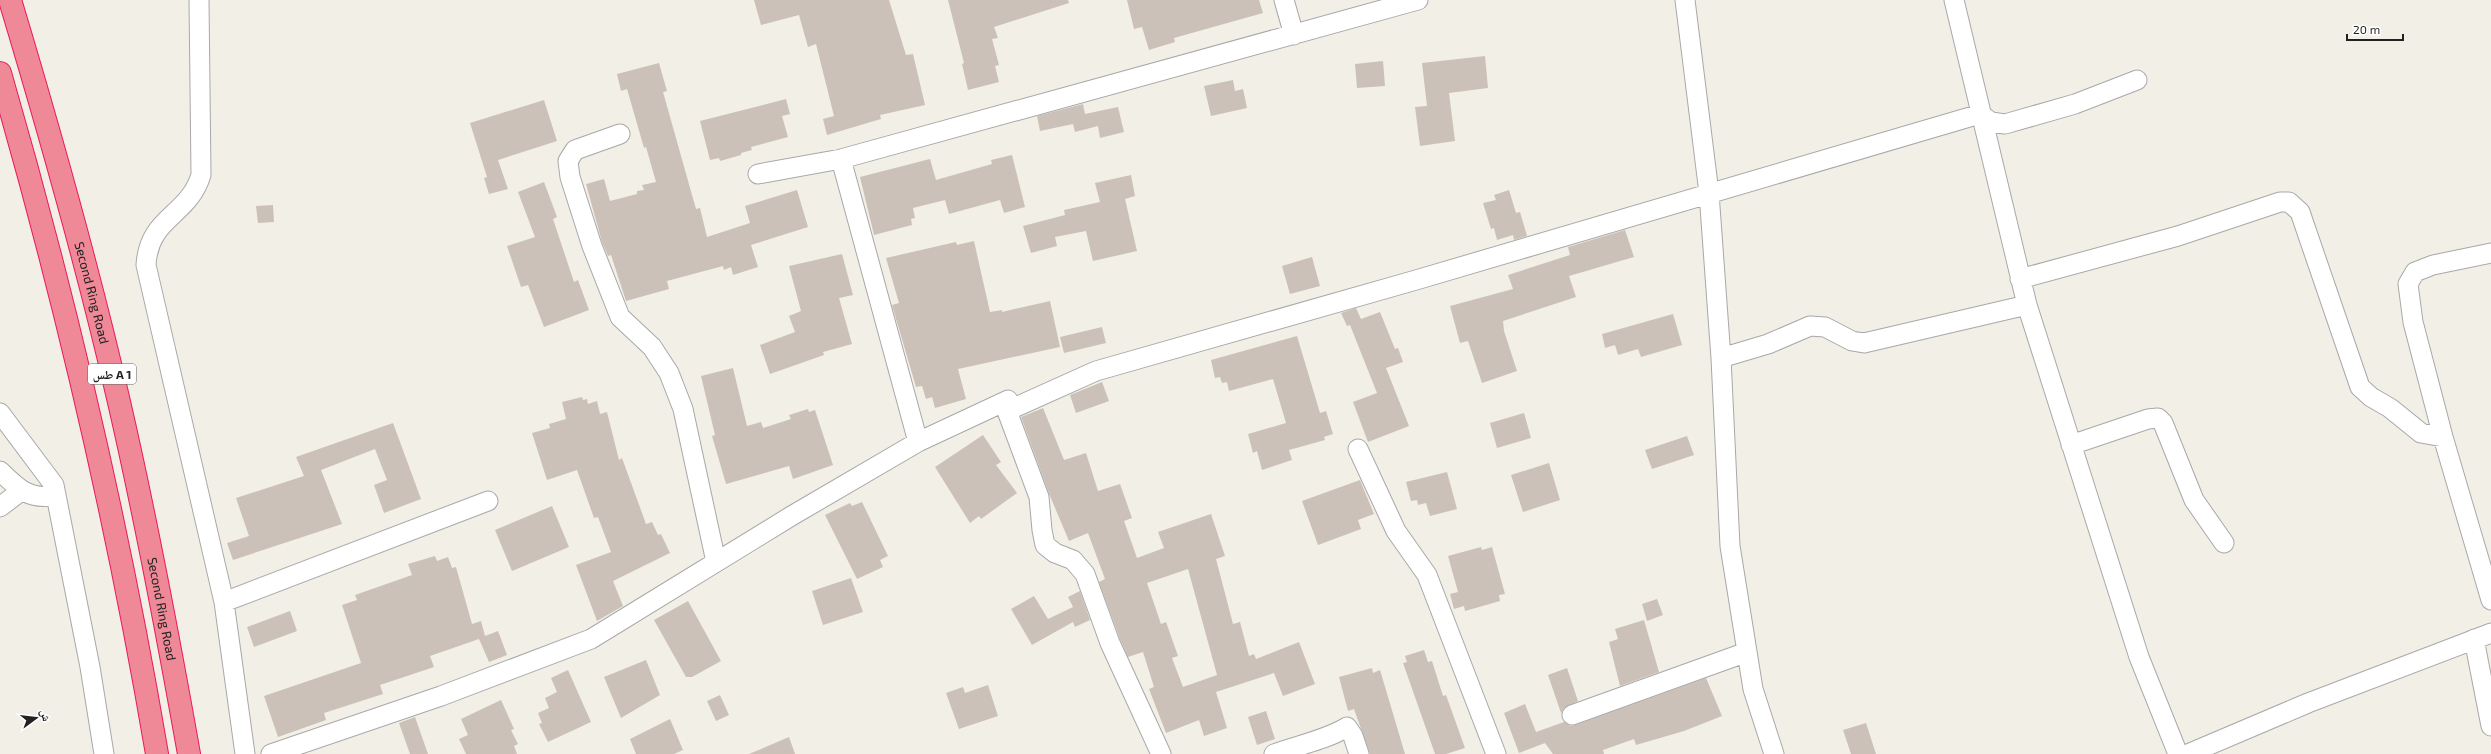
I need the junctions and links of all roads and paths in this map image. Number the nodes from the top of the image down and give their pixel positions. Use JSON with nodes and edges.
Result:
{"nodes":[{"id":1,"x":10,"y":0,"type":"edge"},
{"id":2,"x":199,"y":0,"type":"edge"},
{"id":3,"x":1284,"y":0,"type":"edge"},
{"id":4,"x":1418,"y":0,"type":"edge"},
{"id":5,"x":1685,"y":0,"type":"edge"},
{"id":6,"x":1954,"y":0,"type":"edge"},
{"id":7,"x":1294,"y":35,"type":"junction"},
{"id":8,"x":0,"y":73,"type":"edge"},
{"id":9,"x":2137,"y":80,"type":"dead end"},
{"id":10,"x":1980,"y":114,"type":"junction"},
{"id":11,"x":620,"y":134,"type":"dead end"},
{"id":12,"x":841,"y":159,"type":"junction"},
{"id":13,"x":758,"y":174,"type":"dead end"},
{"id":14,"x":1709,"y":193,"type":"junction"},
{"id":15,"x":2491,"y":253,"type":"edge"},
{"id":16,"x":2020,"y":279,"type":"junction"},
{"id":17,"x":2027,"y":305,"type":"junction"},
{"id":18,"x":1721,"y":358,"type":"junction"},
{"id":19,"x":1007,"y":411,"type":"junction"},
{"id":20,"x":0,"y":414,"type":"edge"},
{"id":21,"x":2443,"y":437,"type":"junction"},
{"id":22,"x":918,"y":442,"type":"junction"},
{"id":23,"x":2071,"y":445,"type":"junction"},
{"id":24,"x":1358,"y":449,"type":"dead end"},
{"id":25,"x":0,"y":471,"type":"edge"},
{"id":26,"x":21,"y":491,"type":"junction"},
{"id":27,"x":56,"y":495,"type":"junction"},
{"id":28,"x":488,"y":501,"type":"dead end"},
{"id":29,"x":0,"y":507,"type":"edge"},
{"id":30,"x":2224,"y":543,"type":"dead end"},
{"id":31,"x":716,"y":562,"type":"junction"},
{"id":32,"x":2491,"y":600,"type":"edge"},
{"id":33,"x":224,"y":602,"type":"junction"},
{"id":34,"x":2482,"y":636,"type":"edge"},
{"id":35,"x":1747,"y":652,"type":"junction"},
{"id":36,"x":1572,"y":715,"type":"dead end"},
{"id":37,"x":2491,"y":726,"type":"edge"},
{"id":38,"x":104,"y":754,"type":"edge"},
{"id":39,"x":157,"y":754,"type":"edge"},
{"id":40,"x":189,"y":754,"type":"edge"},
{"id":41,"x":245,"y":754,"type":"edge"},
{"id":42,"x":271,"y":754,"type":"edge"},
{"id":43,"x":1161,"y":754,"type":"edge"},
{"id":44,"x":1274,"y":754,"type":"edge"},
{"id":45,"x":1359,"y":754,"type":"edge"},
{"id":46,"x":1496,"y":754,"type":"edge"},
{"id":47,"x":1774,"y":754,"type":"edge"},
{"id":48,"x":2178,"y":754,"type":"edge"},
{"id":49,"x":2188,"y":754,"type":"edge"}],
"edges":[{"from":1,"to":40,"type":"highway","name":"Second Ring Road","number":"طس A 1"},
{"from":2,"to":33,"type":"street"},
{"from":3,"to":7,"type":"street"},
{"from":4,"to":7,"type":"street"},
{"from":5,"to":14,"type":"street"},
{"from":6,"to":10,"type":"street"},
{"from":7,"to":12,"type":"street"},
{"from":8,"to":39,"type":"highway","number":"طس A 1"},
{"from":9,"to":10,"type":"street"},
{"from":10,"to":14,"type":"street"},
{"from":10,"to":16,"type":"street"},
{"from":11,"to":31,"type":"street"},
{"from":12,"to":13,"type":"street"},
{"from":12,"to":22,"type":"street"},
{"from":14,"to":18,"type":"street"},
{"from":14,"to":19,"type":"street"},
{"from":15,"to":21,"type":"street"},
{"from":16,"to":17,"type":"street"},
{"from":16,"to":21,"type":"street"},
{"from":17,"to":18,"type":"street"},
{"from":17,"to":23,"type":"street"},
{"from":18,"to":35,"type":"street"},
{"from":19,"to":22,"type":"street"},
{"from":19,"to":43,"type":"street"},
{"from":20,"to":27,"type":"street"},
{"from":21,"to":32,"type":"street"},
{"from":22,"to":31,"type":"street"},
{"from":23,"to":30,"type":"street"},
{"from":23,"to":48,"type":"street"},
{"from":24,"to":46,"type":"street"},
{"from":25,"to":26,"type":"street"},
{"from":26,"to":27,"type":"street"},
{"from":26,"to":29,"type":"street"},
{"from":27,"to":38,"type":"street"},
{"from":28,"to":33,"type":"street"},
{"from":31,"to":42,"type":"street"},
{"from":33,"to":41,"type":"street"},
{"from":34,"to":37,"type":"street"},
{"from":34,"to":49,"type":"street"},
{"from":35,"to":36,"type":"street"},
{"from":35,"to":47,"type":"street"},
{"from":44,"to":45,"type":"street"}]}
